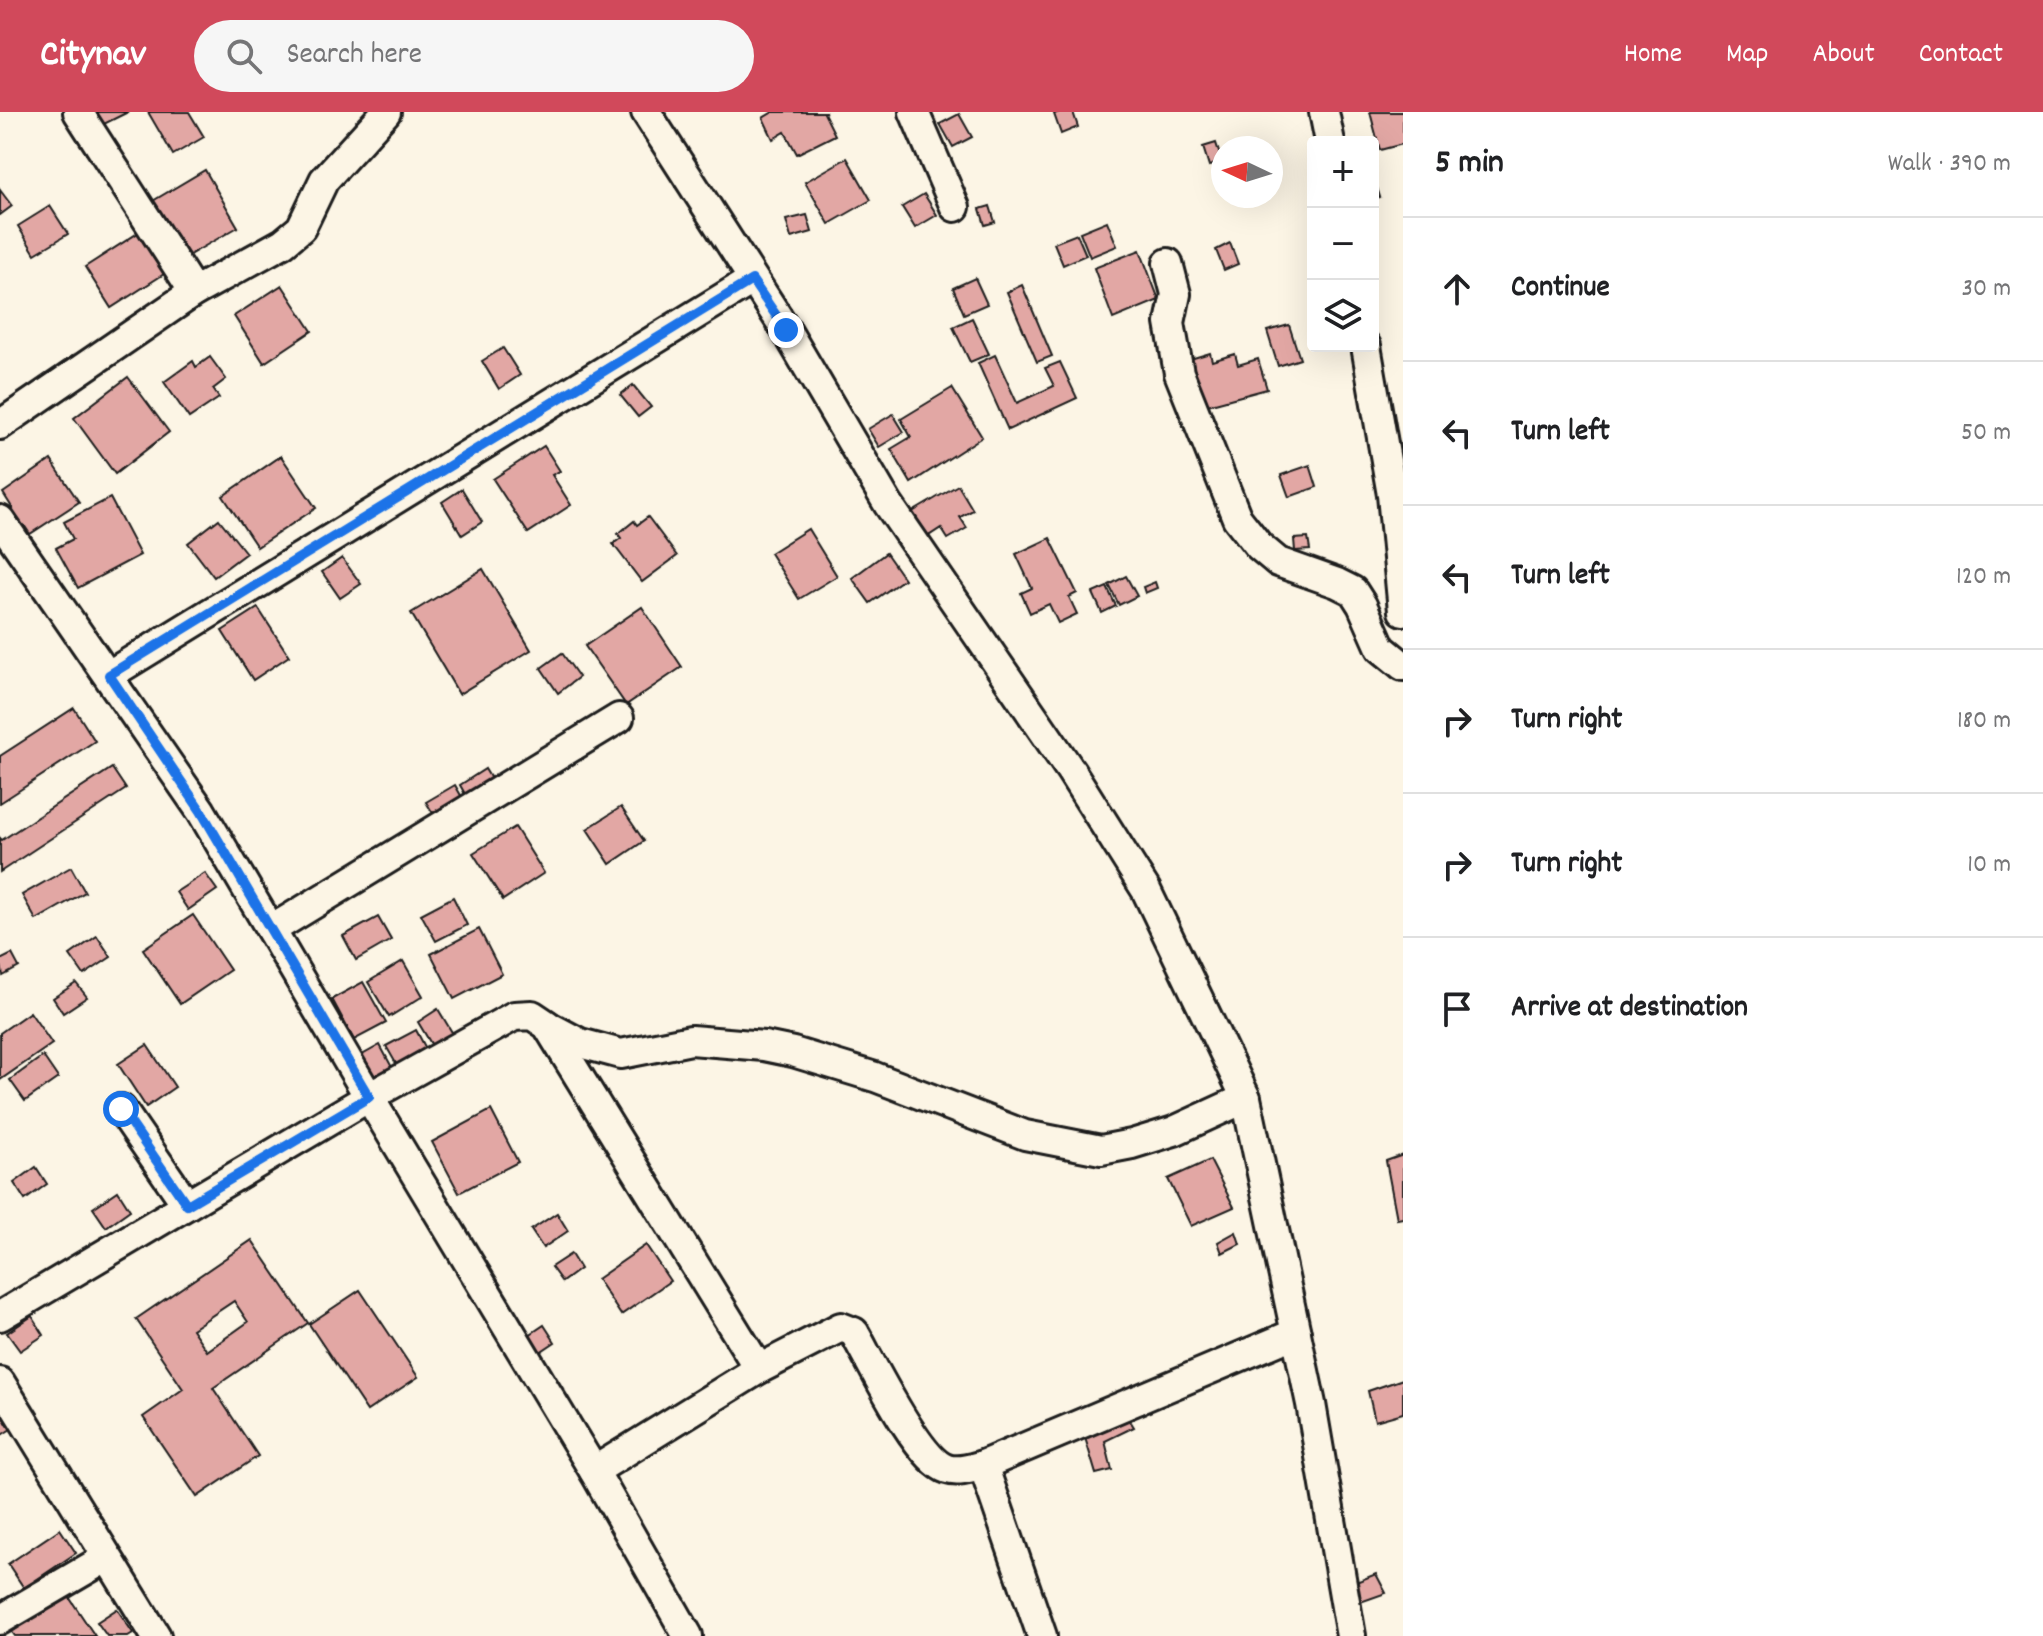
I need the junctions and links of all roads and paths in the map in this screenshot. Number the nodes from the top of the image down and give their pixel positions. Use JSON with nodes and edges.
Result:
{"nodes":[{"id":1,"x":78,"y":112,"type":"edge"},
{"id":2,"x":386,"y":112,"type":"edge"},
{"id":3,"x":646,"y":112,"type":"edge"},
{"id":4,"x":914,"y":112,"type":"edge"},
{"id":5,"x":1324,"y":112,"type":"edge"},
{"id":6,"x":1329,"y":136,"type":"edge"},
{"id":7,"x":955,"y":207,"type":"dead end"},
{"id":8,"x":1168,"y":263,"type":"dead end"},
{"id":9,"x":752,"y":280,"type":"junction"},
{"id":10,"x":194,"y":292,"type":"junction"},
{"id":11,"x":1367,"y":352,"type":"edge"},
{"id":12,"x":0,"y":425,"type":"edge"},
{"id":13,"x":0,"y":520,"type":"edge"},
{"id":14,"x":1403,"y":611,"type":"edge"},
{"id":15,"x":1403,"y":666,"type":"edge"},
{"id":16,"x":109,"y":675,"type":"junction"},
{"id":17,"x":619,"y":718,"type":"dead end"},
{"id":18,"x":271,"y":930,"type":"junction"},
{"id":19,"x":547,"y":1025,"type":"junction"},
{"id":20,"x":369,"y":1097,"type":"junction"},
{"id":21,"x":1246,"y":1098,"type":"junction"},
{"id":22,"x":121,"y":1109,"type":"dead end"},
{"id":23,"x":187,"y":1205,"type":"junction"},
{"id":24,"x":0,"y":1316,"type":"edge"},
{"id":25,"x":1296,"y":1333,"type":"junction"},
{"id":26,"x":759,"y":1369,"type":"junction"},
{"id":27,"x":0,"y":1382,"type":"edge"},
{"id":28,"x":983,"y":1465,"type":"junction"},
{"id":29,"x":594,"y":1471,"type":"junction"},
{"id":30,"x":106,"y":1558,"type":"junction"},
{"id":31,"x":0,"y":1620,"type":"edge"},
{"id":32,"x":156,"y":1636,"type":"edge"},
{"id":33,"x":688,"y":1636,"type":"edge"},
{"id":34,"x":1042,"y":1636,"type":"edge"},
{"id":35,"x":1351,"y":1636,"type":"edge"}],
"edges":[{"from":1,"to":10,"type":"street"},
{"from":2,"to":10,"type":"street"},
{"from":3,"to":9,"type":"street"},
{"from":4,"to":7,"type":"street"},
{"from":5,"to":6,"type":"street"},
{"from":8,"to":15,"type":"street"},
{"from":9,"to":16,"type":"street"},
{"from":9,"to":21,"type":"street"},
{"from":10,"to":12,"type":"street"},
{"from":11,"to":14,"type":"street"},
{"from":13,"to":16,"type":"street"},
{"from":16,"to":18,"type":"street"},
{"from":17,"to":18,"type":"street"},
{"from":18,"to":20,"type":"street"},
{"from":19,"to":20,"type":"street"},
{"from":19,"to":21,"type":"street"},
{"from":19,"to":26,"type":"street"},
{"from":20,"to":23,"type":"street"},
{"from":20,"to":29,"type":"street"},
{"from":21,"to":25,"type":"street"},
{"from":22,"to":23,"type":"street"},
{"from":23,"to":24,"type":"street"},
{"from":25,"to":28,"type":"street"},
{"from":25,"to":35,"type":"street"},
{"from":26,"to":28,"type":"street"},
{"from":26,"to":29,"type":"street"},
{"from":27,"to":30,"type":"street"},
{"from":28,"to":34,"type":"street"},
{"from":29,"to":33,"type":"street"},
{"from":30,"to":31,"type":"street"},
{"from":30,"to":32,"type":"street"}]}
